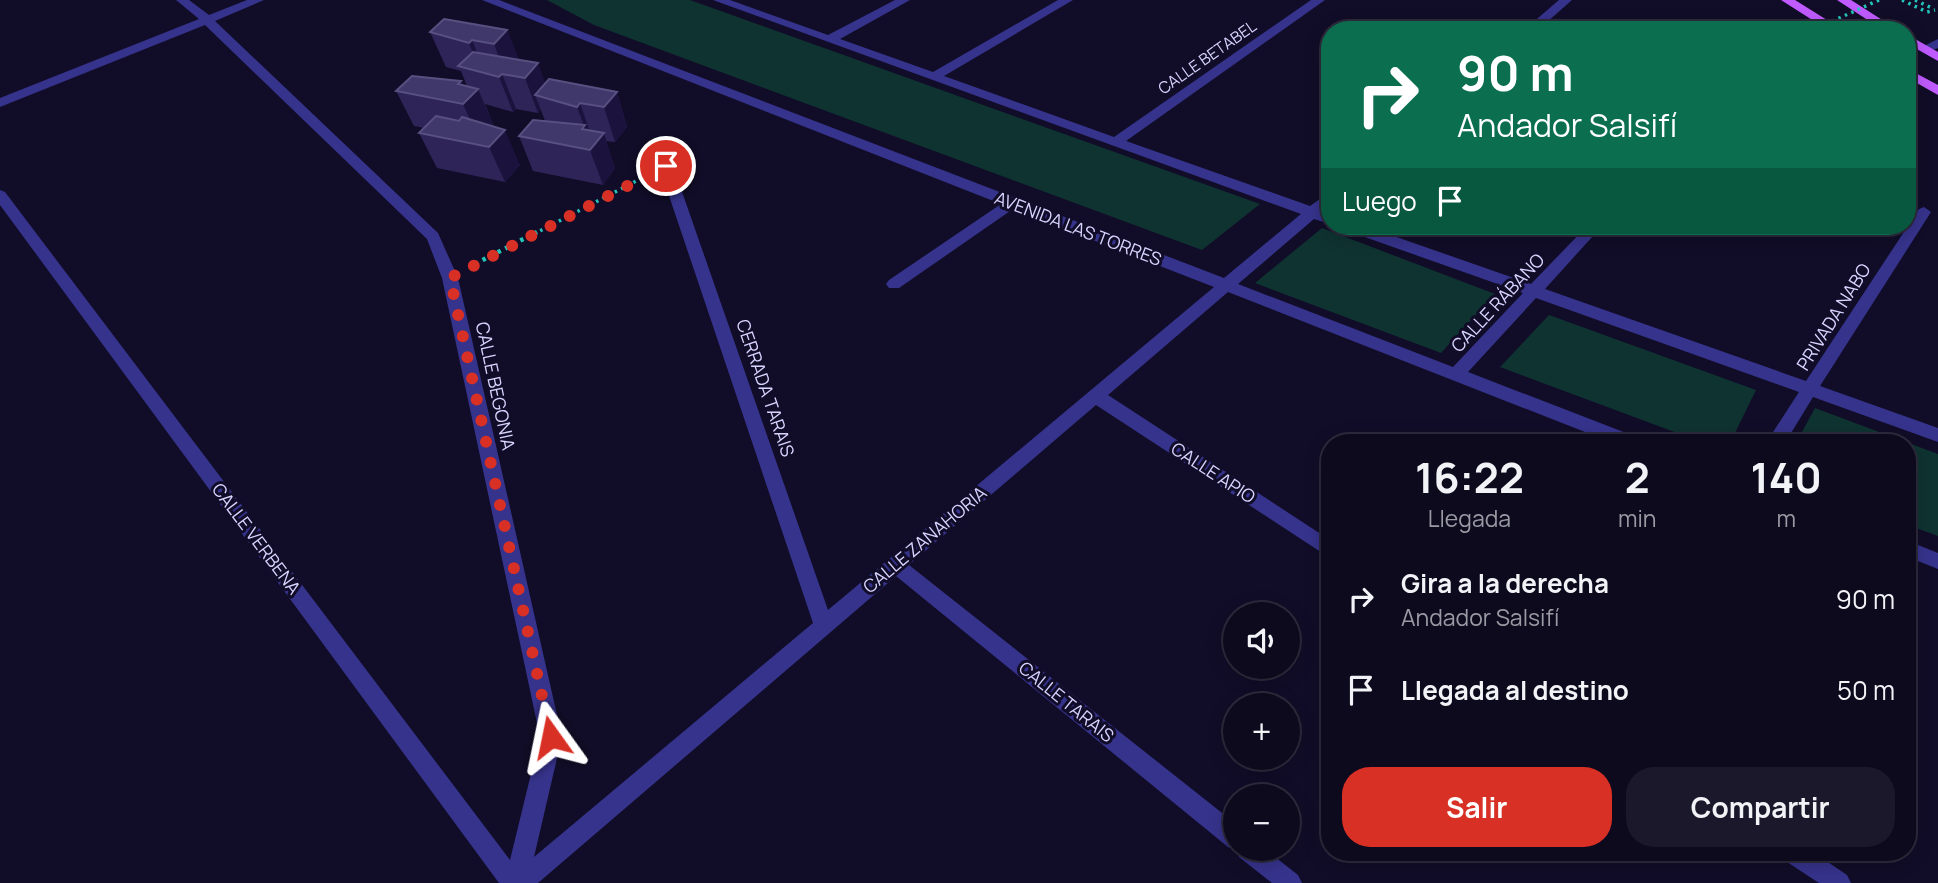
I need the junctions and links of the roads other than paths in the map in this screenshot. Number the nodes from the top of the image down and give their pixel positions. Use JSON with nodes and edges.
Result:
{"nodes":[{"id":1,"x":182,"y":0,"type":"edge"},
{"id":2,"x":258,"y":0,"type":"edge"},
{"id":3,"x":488,"y":0,"type":"edge"},
{"id":4,"x":719,"y":0,"type":"edge"},
{"id":5,"x":904,"y":0,"type":"edge"},
{"id":6,"x":1067,"y":0,"type":"edge"},
{"id":7,"x":1319,"y":0,"type":"edge"},
{"id":8,"x":1566,"y":0,"type":"edge"},
{"id":9,"x":1787,"y":0,"type":"edge"},
{"id":10,"x":1844,"y":0,"type":"edge"},
{"id":11,"x":522,"y":7,"type":"edge"},
{"id":12,"x":207,"y":20,"type":"junction"},
{"id":13,"x":1541,"y":21,"type":"edge"},
{"id":14,"x":1822,"y":21,"type":"edge"},
{"id":15,"x":1878,"y":21,"type":"edge"},
{"id":16,"x":830,"y":39,"type":"junction"},
{"id":17,"x":1938,"y":43,"type":"edge"},
{"id":18,"x":1916,"y":44,"type":"edge"},
{"id":19,"x":1924,"y":49,"type":"junction"},
{"id":20,"x":1938,"y":57,"type":"edge"},
{"id":21,"x":935,"y":76,"type":"junction"},
{"id":22,"x":1916,"y":78,"type":"edge"},
{"id":23,"x":1938,"y":91,"type":"edge"},
{"id":24,"x":0,"y":103,"type":"edge"},
{"id":25,"x":1115,"y":142,"type":"junction"},
{"id":26,"x":666,"y":166,"type":"road end"},
{"id":27,"x":0,"y":195,"type":"edge"},
{"id":28,"x":1012,"y":203,"type":"junction"},
{"id":29,"x":1924,"y":212,"type":"dead end"},
{"id":30,"x":1321,"y":216,"type":"edge"},
{"id":31,"x":1916,"y":225,"type":"edge"},
{"id":32,"x":1375,"y":235,"type":"edge"},
{"id":33,"x":1587,"y":235,"type":"edge"},
{"id":34,"x":1909,"y":235,"type":"edge"},
{"id":35,"x":894,"y":284,"type":"dead end"},
{"id":36,"x":1228,"y":286,"type":"junction"},
{"id":37,"x":1535,"y":292,"type":"junction"},
{"id":38,"x":1456,"y":374,"type":"junction"},
{"id":39,"x":1812,"y":388,"type":"junction"},
{"id":40,"x":1096,"y":396,"type":"junction"},
{"id":41,"x":1610,"y":434,"type":"edge"},
{"id":42,"x":1781,"y":434,"type":"edge"},
{"id":43,"x":1938,"y":435,"type":"edge"},
{"id":44,"x":1321,"y":544,"type":"edge"},
{"id":45,"x":1916,"y":552,"type":"edge"},
{"id":46,"x":1938,"y":561,"type":"edge"},
{"id":47,"x":897,"y":566,"type":"junction"},
{"id":48,"x":823,"y":624,"type":"junction"},
{"id":49,"x":1223,"y":829,"type":"edge"},
{"id":50,"x":1262,"y":861,"type":"edge"},
{"id":51,"x":1806,"y":861,"type":"edge"},
{"id":52,"x":516,"y":883,"type":"edge"},
{"id":53,"x":1290,"y":883,"type":"edge"},
{"id":54,"x":1839,"y":883,"type":"edge"}],
"edges":[{"from":1,"to":12,"type":"street","name":"CALLE BEGONIA"},
{"from":2,"to":12,"type":"street"},
{"from":3,"to":11,"type":"street","name":"AVENIDA LAS TORRES"},
{"from":4,"to":16,"type":"street"},
{"from":5,"to":16,"type":"street"},
{"from":6,"to":21,"type":"street"},
{"from":7,"to":25,"type":"street","name":"CALLE BETABEL"},
{"from":8,"to":13,"type":"street"},
{"from":9,"to":14,"type":"main road"},
{"from":10,"to":15,"type":"main road"},
{"from":11,"to":28,"type":"street","name":"AVENIDA LAS TORRES"},
{"from":12,"to":24,"type":"street"},
{"from":12,"to":52,"type":"street","name":"CALLE BEGONIA"},
{"from":16,"to":21,"type":"street"},
{"from":17,"to":19,"type":"street"},
{"from":18,"to":19,"type":"main road"},
{"from":19,"to":20,"type":"main road"},
{"from":21,"to":25,"type":"street"},
{"from":22,"to":23,"type":"main road"},
{"from":25,"to":30,"type":"street"},
{"from":26,"to":48,"type":"street","name":"CERRADA TARAIS"},
{"from":27,"to":52,"type":"street","name":"CALLE VERBENA"},
{"from":28,"to":35,"type":"street"},
{"from":28,"to":36,"type":"street","name":"AVENIDA LAS TORRES"},
{"from":29,"to":31,"type":"street","name":"PRIVADA NABO"},
{"from":30,"to":36,"type":"street","name":"CALLE ZANAHORIA"},
{"from":32,"to":37,"type":"street"},
{"from":33,"to":37,"type":"street","name":"CALLE RÁBANO"},
{"from":34,"to":39,"type":"street","name":"PRIVADA NABO"},
{"from":36,"to":38,"type":"street","name":"AVENIDA LAS TORRES"},
{"from":36,"to":40,"type":"street","name":"CALLE ZANAHORIA"},
{"from":37,"to":38,"type":"street","name":"CALLE RÁBANO"},
{"from":37,"to":39,"type":"street"},
{"from":38,"to":41,"type":"street","name":"AVENIDA LAS TORRES"},
{"from":39,"to":42,"type":"street","name":"PRIVADA NABO"},
{"from":39,"to":43,"type":"street"},
{"from":40,"to":44,"type":"street","name":"CALLE APIO"},
{"from":40,"to":47,"type":"street","name":"CALLE ZANAHORIA"},
{"from":45,"to":46,"type":"street"},
{"from":47,"to":48,"type":"street","name":"CALLE ZANAHORIA"},
{"from":47,"to":49,"type":"street","name":"CALLE TARAIS"},
{"from":48,"to":52,"type":"street","name":"CALLE ZANAHORIA"},
{"from":50,"to":53,"type":"street"},
{"from":51,"to":54,"type":"street"}]}
